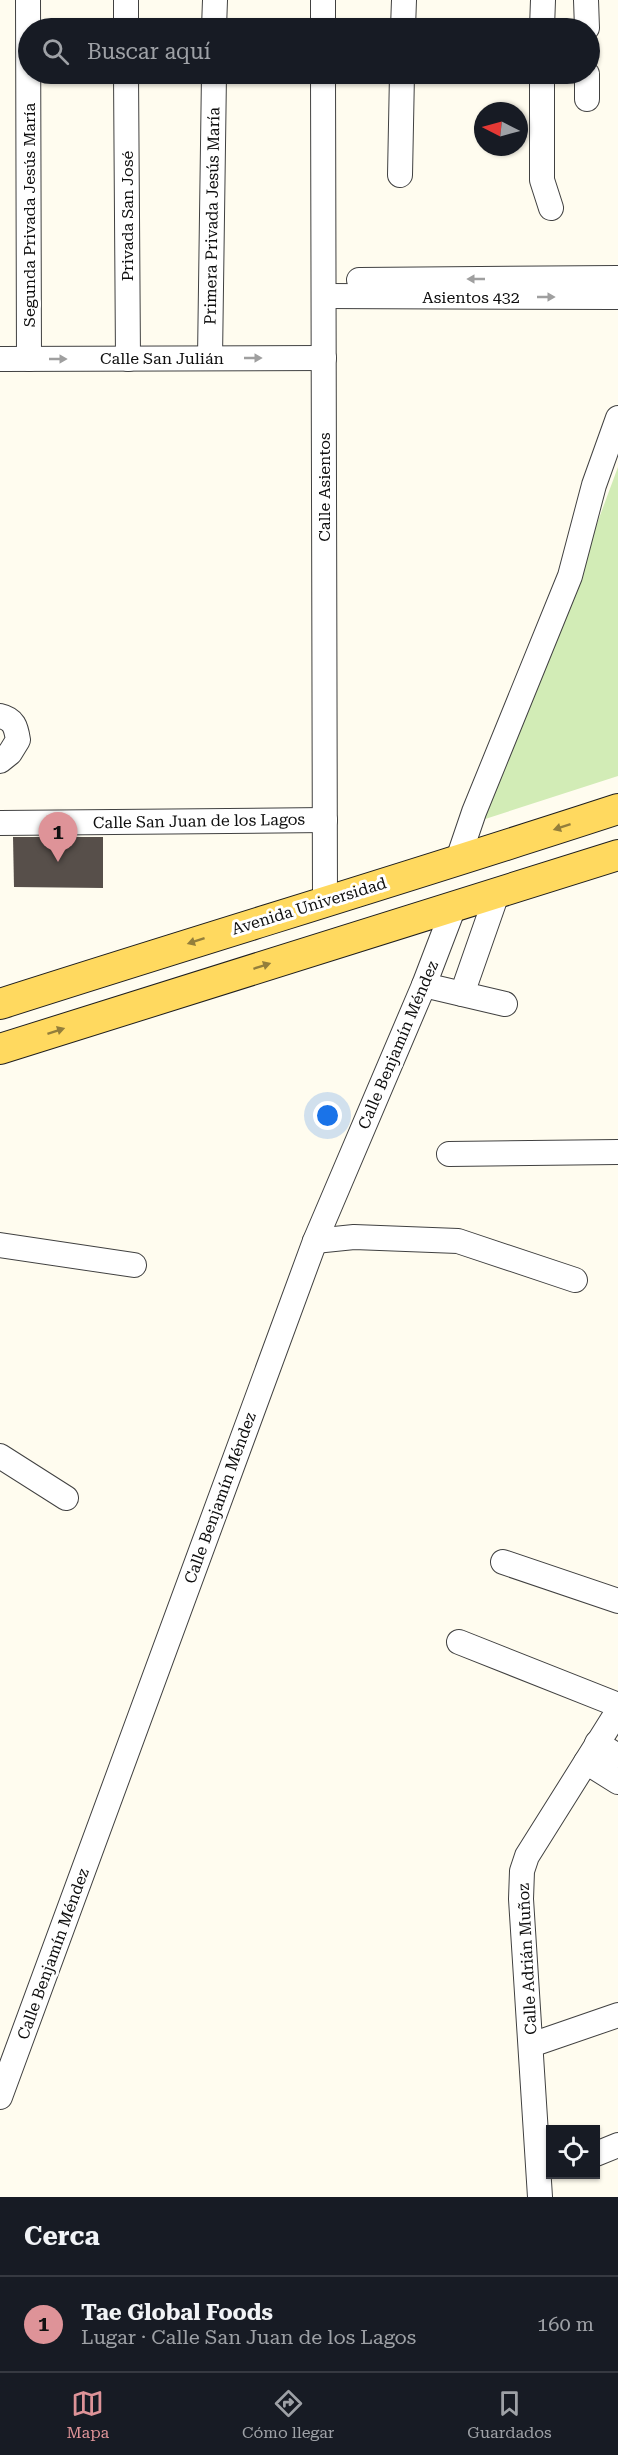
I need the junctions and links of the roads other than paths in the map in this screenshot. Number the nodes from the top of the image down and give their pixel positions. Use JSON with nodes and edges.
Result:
{"nodes":[{"id":1,"x":28,"y":0,"type":"edge"},
{"id":2,"x":126,"y":0,"type":"edge"},
{"id":3,"x":215,"y":0,"type":"edge"},
{"id":4,"x":323,"y":0,"type":"edge"},
{"id":5,"x":404,"y":0,"type":"edge"},
{"id":6,"x":543,"y":0,"type":"edge"},
{"id":7,"x":586,"y":0,"type":"edge"},
{"id":8,"x":28,"y":18,"type":"edge"},
{"id":9,"x":126,"y":18,"type":"edge"},
{"id":10,"x":214,"y":18,"type":"edge"},
{"id":11,"x":323,"y":18,"type":"edge"},
{"id":12,"x":403,"y":18,"type":"edge"},
{"id":13,"x":542,"y":18,"type":"edge"},
{"id":14,"x":587,"y":18,"type":"edge"},
{"id":15,"x":28,"y":84,"type":"edge"},
{"id":16,"x":126,"y":84,"type":"edge"},
{"id":17,"x":214,"y":84,"type":"edge"},
{"id":18,"x":323,"y":84,"type":"edge"},
{"id":19,"x":402,"y":84,"type":"edge"},
{"id":20,"x":542,"y":84,"type":"edge"},
{"id":21,"x":587,"y":84,"type":"edge"},
{"id":22,"x":587,"y":99,"type":"dead end"},
{"id":23,"x":400,"y":175,"type":"dead end"},
{"id":24,"x":551,"y":208,"type":"dead end"},
{"id":25,"x":618,"y":278,"type":"edge"},
{"id":26,"x":324,"y":288,"type":"junction"},
{"id":27,"x":507,"y":288,"type":"junction"},
{"id":28,"x":618,"y":297,"type":"edge"},
{"id":29,"x":210,"y":358,"type":"junction"},
{"id":30,"x":324,"y":358,"type":"junction"},
{"id":31,"x":0,"y":359,"type":"edge"},
{"id":32,"x":29,"y":359,"type":"junction"},
{"id":33,"x":128,"y":359,"type":"junction"},
{"id":34,"x":618,"y":418,"type":"edge"},
{"id":35,"x":0,"y":716,"type":"edge"},
{"id":36,"x":0,"y":761,"type":"edge"},
{"id":37,"x":618,"y":809,"type":"edge"},
{"id":38,"x":325,"y":820,"type":"junction"},
{"id":39,"x":0,"y":823,"type":"edge"},
{"id":40,"x":618,"y":855,"type":"edge"},
{"id":41,"x":457,"y":862,"type":"junction"},
{"id":42,"x":498,"y":891,"type":"junction"},
{"id":43,"x":325,"y":900,"type":"junction"},
{"id":44,"x":456,"y":904,"type":"junction"},
{"id":45,"x":424,"y":985,"type":"junction"},
{"id":46,"x":462,"y":994,"type":"junction"},
{"id":47,"x":0,"y":1004,"type":"edge"},
{"id":48,"x":505,"y":1004,"type":"dead end"},
{"id":49,"x":0,"y":1049,"type":"edge"},
{"id":50,"x":618,"y":1152,"type":"edge"},
{"id":51,"x":449,"y":1154,"type":"dead end"},
{"id":52,"x":315,"y":1240,"type":"junction"},
{"id":53,"x":0,"y":1245,"type":"edge"},
{"id":54,"x":134,"y":1265,"type":"dead end"},
{"id":55,"x":575,"y":1280,"type":"dead end"},
{"id":56,"x":0,"y":1456,"type":"edge"},
{"id":57,"x":66,"y":1498,"type":"dead end"},
{"id":58,"x":503,"y":1562,"type":"dead end"},
{"id":59,"x":618,"y":1601,"type":"edge"},
{"id":60,"x":459,"y":1642,"type":"dead end"},
{"id":61,"x":618,"y":1705,"type":"edge"},
{"id":62,"x":618,"y":1711,"type":"edge"},
{"id":63,"x":592,"y":1753,"type":"junction"},
{"id":64,"x":618,"y":1756,"type":"edge"},
{"id":65,"x":618,"y":1782,"type":"edge"},
{"id":66,"x":618,"y":2015,"type":"edge"},
{"id":67,"x":531,"y":2045,"type":"junction"},
{"id":68,"x":0,"y":2097,"type":"edge"},
{"id":69,"x":618,"y":2145,"type":"edge"},
{"id":70,"x":600,"y":2152,"type":"edge"},
{"id":71,"x":540,"y":2197,"type":"edge"}],
"edges":[{"from":1,"to":8,"type":"street","name":"Segunda Privada Jesús María"},
{"from":2,"to":9,"type":"street"},
{"from":3,"to":10,"type":"street"},
{"from":4,"to":11,"type":"street"},
{"from":5,"to":12,"type":"street"},
{"from":6,"to":13,"type":"street"},
{"from":7,"to":14,"type":"street"},
{"from":15,"to":32,"type":"street","name":"Segunda Privada Jesús María"},
{"from":16,"to":33,"type":"street","name":"Privada San José"},
{"from":17,"to":29,"type":"street","name":"Primera Privada Jesús María"},
{"from":18,"to":26,"type":"street","name":"Calle Asientos"},
{"from":19,"to":23,"type":"street"},
{"from":20,"to":24,"type":"street"},
{"from":21,"to":22,"type":"street"},
{"from":25,"to":27,"type":"street","name":"Asientos 432"},
{"from":26,"to":27,"type":"street","name":"Asientos 432"},
{"from":26,"to":30,"type":"street","name":"Calle Asientos"},
{"from":27,"to":28,"type":"street","name":"Asientos 432","one_way":true},
{"from":29,"to":30,"type":"street","name":"Calle San Julián","one_way":true},
{"from":29,"to":33,"type":"street","name":"Calle San Julián"},
{"from":30,"to":38,"type":"street","name":"Calle Asientos"},
{"from":31,"to":32,"type":"street","name":"Calle San Julián"},
{"from":32,"to":33,"type":"street","name":"Calle San Julián","one_way":true},
{"from":34,"to":41,"type":"street"},
{"from":35,"to":36,"type":"street"},
{"from":37,"to":41,"type":"main road","name":"Avenida Universidad","one_way":true},
{"from":38,"to":39,"type":"street","name":"Calle San Juan de los Lagos"},
{"from":38,"to":43,"type":"street","name":"Calle Asientos"},
{"from":40,"to":42,"type":"main road"},
{"from":41,"to":43,"type":"main road","name":"Avenida Universidad"},
{"from":42,"to":44,"type":"main road"},
{"from":42,"to":46,"type":"street"},
{"from":43,"to":47,"type":"main road","name":"Avenida Universidad","one_way":true},
{"from":44,"to":45,"type":"street","name":"Calle Benjamín Méndez"},
{"from":49,"to":44,"type":"main road","one_way":true},
{"from":45,"to":46,"type":"street"},
{"from":45,"to":52,"type":"street","name":"Calle Benjamín Méndez"},
{"from":46,"to":48,"type":"street"},
{"from":50,"to":51,"type":"street"},
{"from":52,"to":55,"type":"street"},
{"from":52,"to":68,"type":"street","name":"Calle Benjamín Méndez"},
{"from":53,"to":54,"type":"street"},
{"from":56,"to":57,"type":"street"},
{"from":58,"to":59,"type":"street"},
{"from":60,"to":61,"type":"street"},
{"from":62,"to":63,"type":"street","name":"Calle Adrián Muñoz"},
{"from":63,"to":64,"type":"street"},
{"from":63,"to":65,"type":"street"},
{"from":63,"to":67,"type":"street","name":"Calle Adrián Muñoz"},
{"from":66,"to":67,"type":"street"},
{"from":67,"to":71,"type":"street","name":"Calle Adrián Muñoz"},
{"from":69,"to":70,"type":"street"}]}
